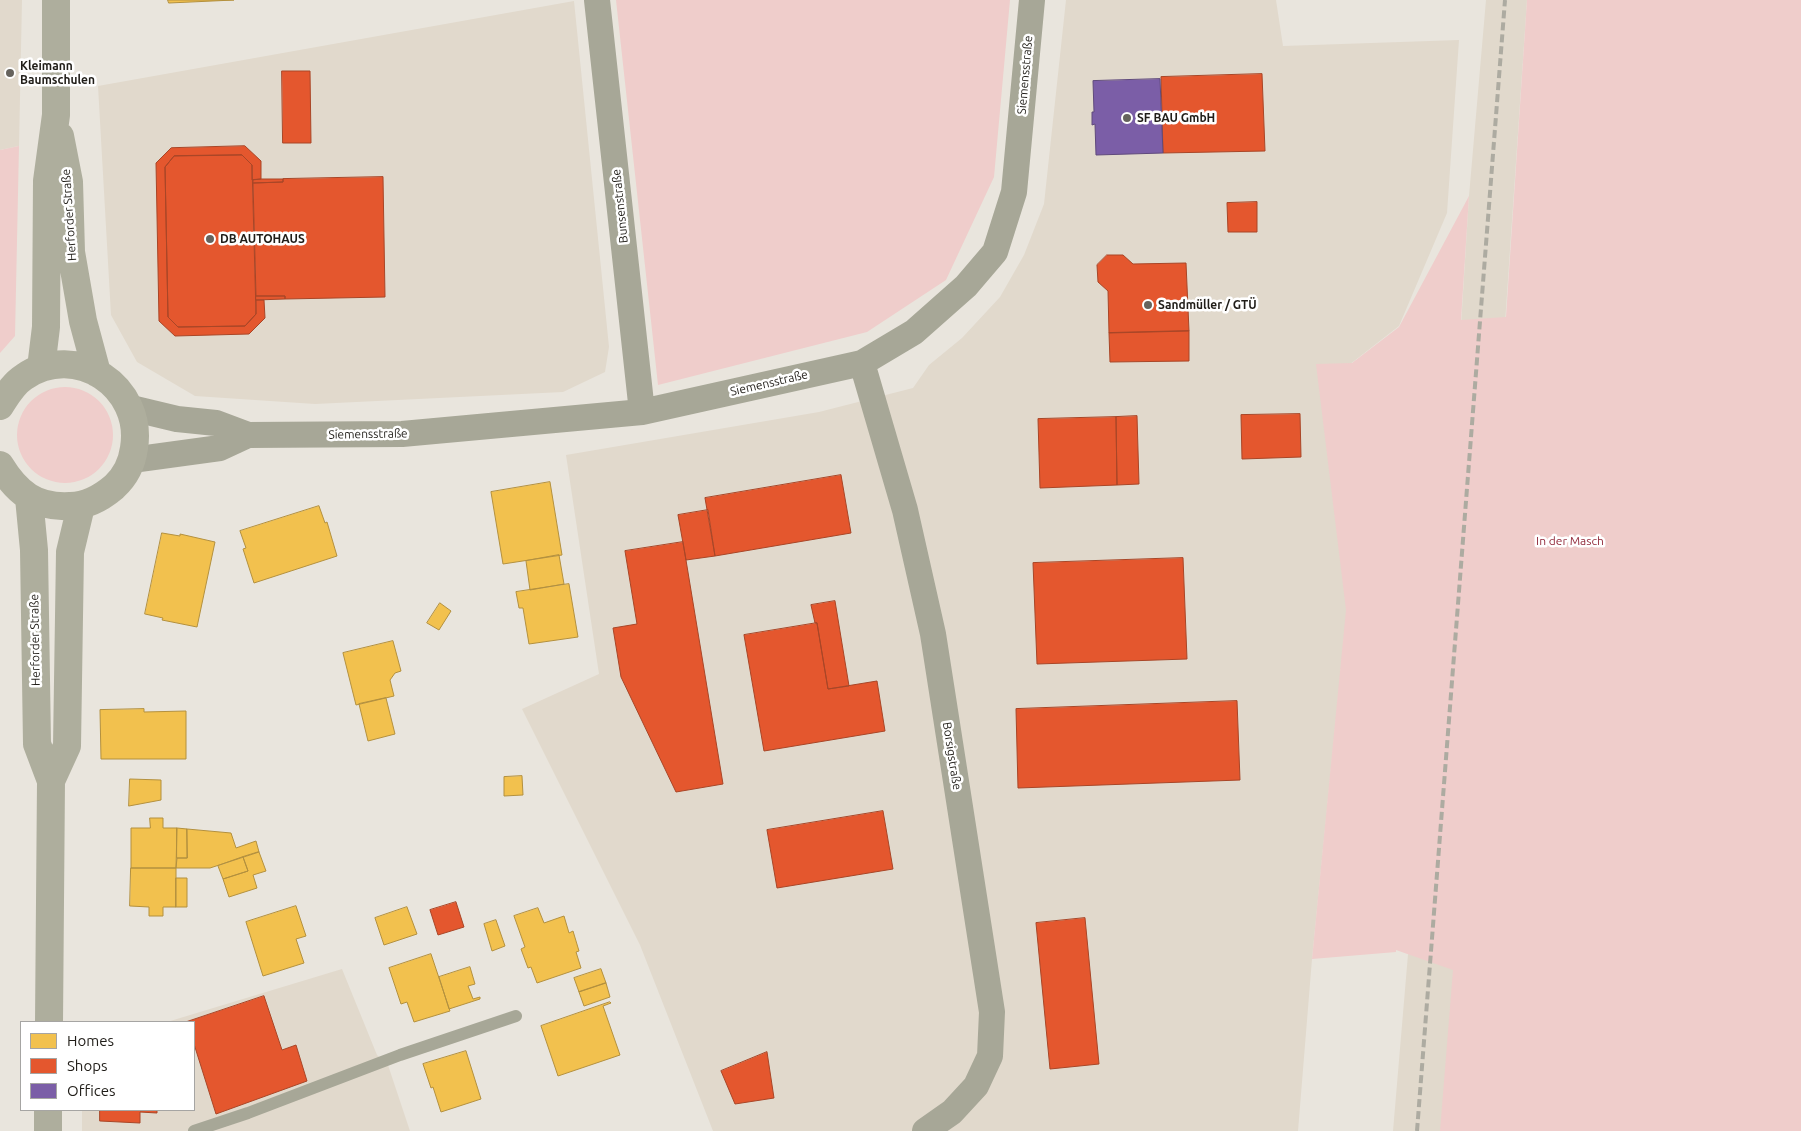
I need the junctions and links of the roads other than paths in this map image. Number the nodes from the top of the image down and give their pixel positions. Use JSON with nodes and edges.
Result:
{"nodes":[{"id":1,"x":56,"y":0,"type":"edge"},
{"id":2,"x":597,"y":0,"type":"edge"},
{"id":3,"x":1032,"y":0,"type":"edge"},
{"id":4,"x":56,"y":115,"type":"junction"},
{"id":5,"x":862,"y":362,"type":"junction"},
{"id":6,"x":41,"y":368,"type":"junction"},
{"id":7,"x":97,"y":373,"type":"junction"},
{"id":8,"x":0,"y":406,"type":"edge"},
{"id":9,"x":131,"y":408,"type":"junction"},
{"id":10,"x":642,"y":412,"type":"junction"},
{"id":11,"x":248,"y":435,"type":"junction"},
{"id":12,"x":132,"y":460,"type":"junction"},
{"id":13,"x":0,"y":465,"type":"edge"},
{"id":14,"x":29,"y":498,"type":"junction"},
{"id":15,"x":81,"y":506,"type":"junction"},
{"id":16,"x":51,"y":781,"type":"junction"},
{"id":17,"x":516,"y":1016,"type":"dead end"},
{"id":18,"x":49,"y":1021,"type":"edge"},
{"id":19,"x":48,"y":1111,"type":"edge"},
{"id":20,"x":48,"y":1131,"type":"edge"},
{"id":21,"x":194,"y":1131,"type":"edge"},
{"id":22,"x":924,"y":1131,"type":"edge"}],
"edges":[{"from":1,"to":4,"type":"main road","name":"Herforder Straße"},
{"from":2,"to":10,"type":"street","name":"Bunsenstraße"},
{"from":3,"to":5,"type":"street","name":"Siemensstraße"},
{"from":4,"to":6,"type":"main road","name":"Herforder Straße"},
{"from":4,"to":7,"type":"main road","name":"Herforder Straße"},
{"from":5,"to":10,"type":"street","name":"Siemensstraße"},
{"from":5,"to":22,"type":"street","name":"Borsigstraße"},
{"from":6,"to":7,"type":"main road"},
{"from":6,"to":8,"type":"main road"},
{"from":7,"to":9,"type":"main road"},
{"from":9,"to":11,"type":"street","name":"Siemensstraße"},
{"from":9,"to":12,"type":"main road"},
{"from":10,"to":11,"type":"street","name":"Siemensstraße"},
{"from":11,"to":12,"type":"street","name":"Siemensstraße"},
{"from":12,"to":15,"type":"main road"},
{"from":13,"to":14,"type":"main road"},
{"from":14,"to":15,"type":"main road"},
{"from":14,"to":16,"type":"main road","name":"Herforder Straße"},
{"from":15,"to":16,"type":"main road","name":"Herforder Straße"},
{"from":16,"to":18,"type":"main road","name":"Herforder Straße"},
{"from":17,"to":21,"type":"lane"},
{"from":19,"to":20,"type":"main road"}]}
